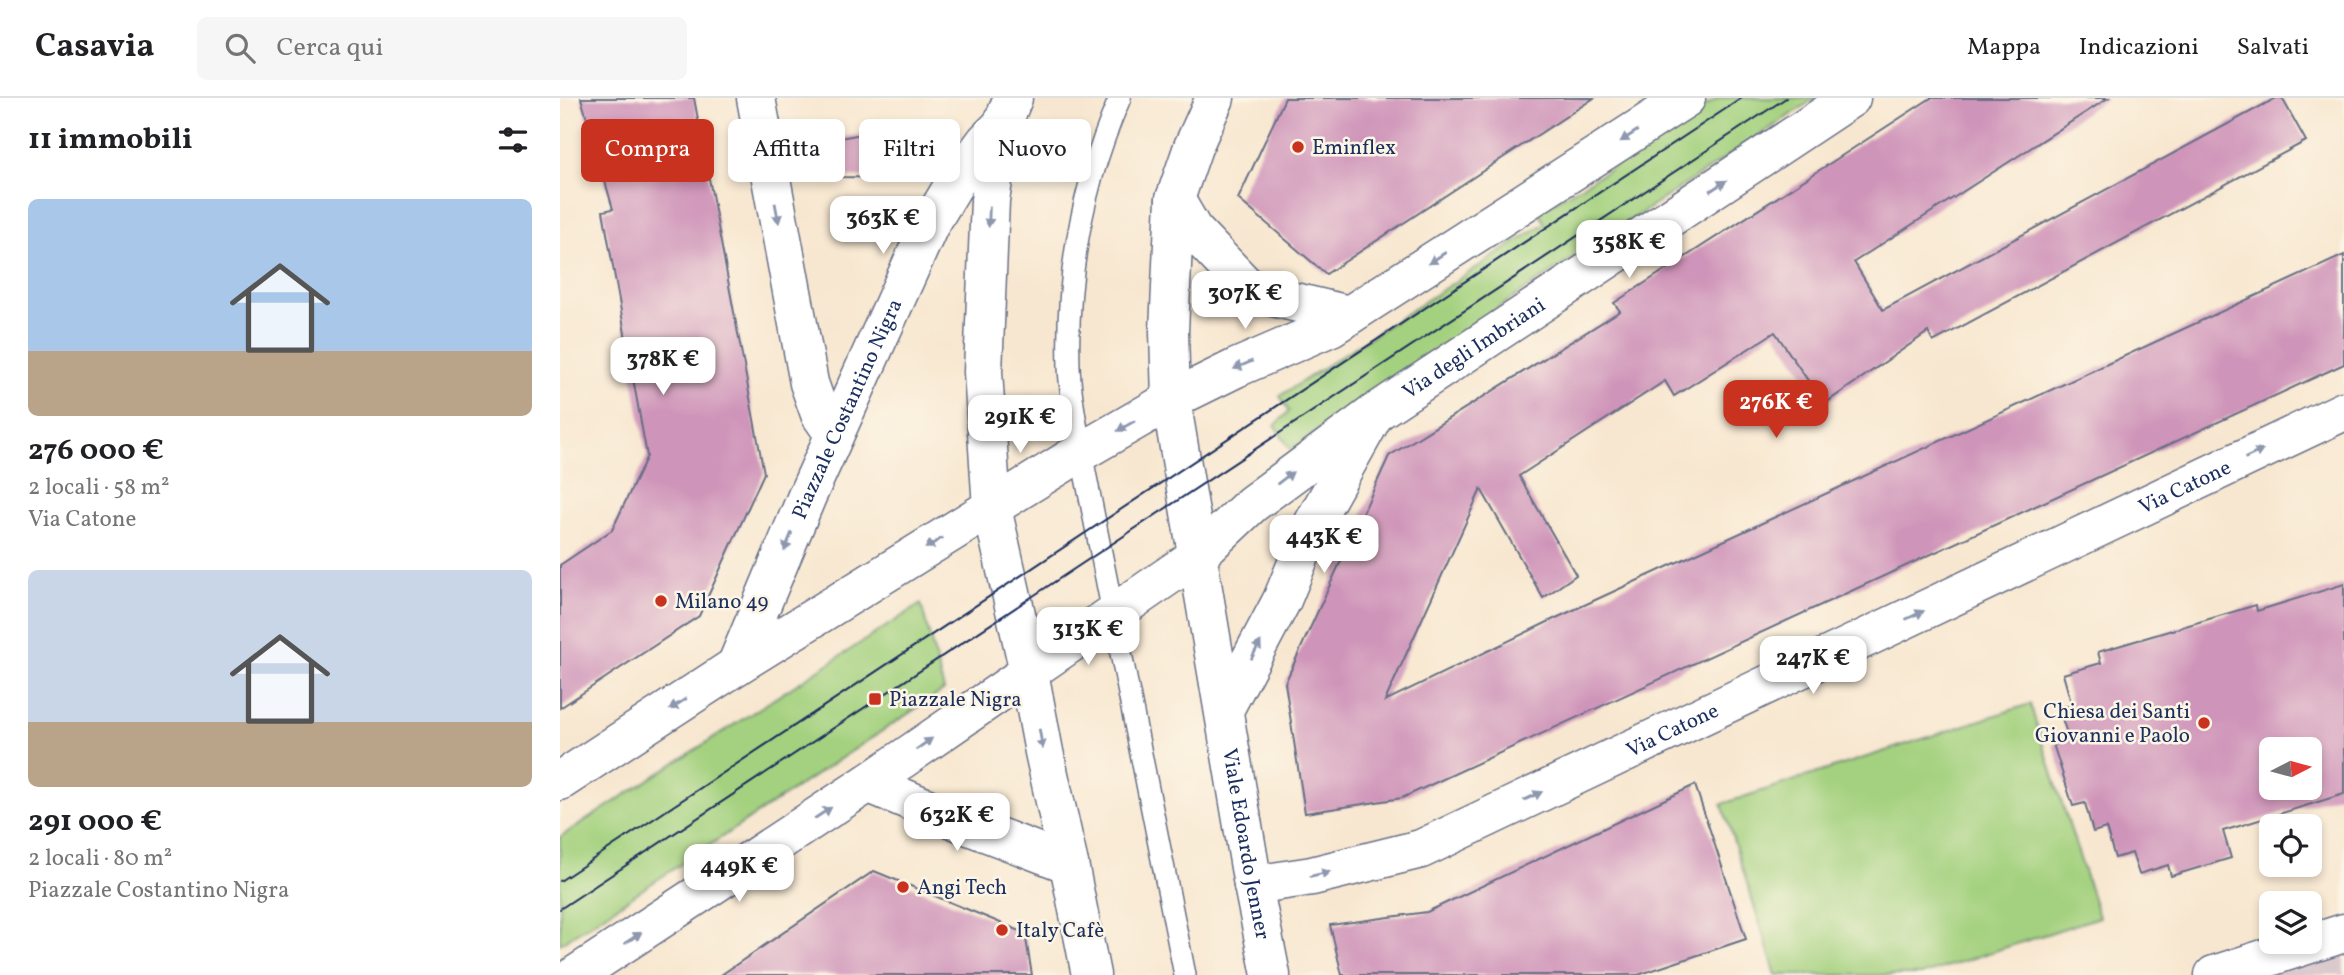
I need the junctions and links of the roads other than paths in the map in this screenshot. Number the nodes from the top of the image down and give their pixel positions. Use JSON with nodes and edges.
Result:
{"nodes":[{"id":1,"x":756,"y":98,"type":"edge"},
{"id":2,"x":1120,"y":98,"type":"edge"},
{"id":3,"x":1215,"y":98,"type":"edge"},
{"id":4,"x":1686,"y":98,"type":"edge"},
{"id":5,"x":1851,"y":98,"type":"edge"},
{"id":6,"x":1008,"y":112,"type":"edge"},
{"id":7,"x":1174,"y":199,"type":"junction"},
{"id":8,"x":1349,"y":316,"type":"junction"},
{"id":9,"x":1171,"y":400,"type":"junction"},
{"id":10,"x":2344,"y":411,"type":"edge"},
{"id":11,"x":1375,"y":413,"type":"junction"},
{"id":12,"x":834,"y":434,"type":"junction"},
{"id":13,"x":1081,"y":452,"type":"junction"},
{"id":14,"x":992,"y":508,"type":"junction"},
{"id":15,"x":1197,"y":556,"type":"junction"},
{"id":16,"x":1112,"y":614,"type":"junction"},
{"id":17,"x":736,"y":666,"type":"junction"},
{"id":18,"x":1029,"y":672,"type":"junction"},
{"id":19,"x":1224,"y":710,"type":"junction"},
{"id":20,"x":560,"y":781,"type":"edge"},
{"id":21,"x":868,"y":783,"type":"junction"},
{"id":22,"x":1069,"y":864,"type":"junction"},
{"id":23,"x":1253,"y":885,"type":"junction"},
{"id":24,"x":2344,"y":933,"type":"edge"},
{"id":25,"x":576,"y":975,"type":"edge"},
{"id":26,"x":1091,"y":975,"type":"edge"},
{"id":27,"x":1185,"y":975,"type":"edge"},
{"id":28,"x":1270,"y":975,"type":"edge"},
{"id":29,"x":2214,"y":975,"type":"edge"}],
"edges":[{"from":1,"to":12,"type":"main road","one_way":true},
{"from":2,"to":13,"type":"lane"},
{"from":3,"to":7,"type":"main road"},
{"from":4,"to":8,"type":"main road","one_way":true},
{"from":11,"to":5,"type":"main road","name":"Via degli Imbriani","one_way":true},
{"from":6,"to":12,"type":"main road","name":"Piazzale Costantino Nigra"},
{"from":6,"to":14,"type":"main road","name":"Piazzale Costantino Nigra","one_way":true},
{"from":7,"to":8,"type":"main road"},
{"from":7,"to":9,"type":"main road"},
{"from":8,"to":9,"type":"main road","one_way":true},
{"from":9,"to":13,"type":"main road","one_way":true},
{"from":9,"to":15,"type":"main road"},
{"from":23,"to":10,"type":"main road","name":"Via Catone","one_way":true},
{"from":15,"to":11,"type":"main road","one_way":true},
{"from":19,"to":11,"type":"main road","one_way":true},
{"from":12,"to":17,"type":"main road","name":"Piazzale Costantino Nigra","one_way":true},
{"from":13,"to":14,"type":"main road"},
{"from":13,"to":16,"type":"lane"},
{"from":14,"to":17,"type":"main road","one_way":true},
{"from":14,"to":18,"type":"main road","name":"Piazzale Costantino Nigra"},
{"from":15,"to":16,"type":"main road"},
{"from":15,"to":19,"type":"main road"},
{"from":16,"to":18,"type":"main road"},
{"from":16,"to":27,"type":"lane"},
{"from":17,"to":20,"type":"main road","one_way":true},
{"from":21,"to":18,"type":"main road","one_way":true},
{"from":18,"to":22,"type":"main road","name":"Piazzale Costantino Nigra","one_way":true},
{"from":19,"to":23,"type":"main road","name":"Viale Edoardo Jenner"},
{"from":21,"to":22,"type":"main road"},
{"from":25,"to":21,"type":"main road","one_way":true},
{"from":22,"to":26,"type":"main road"},
{"from":23,"to":28,"type":"main road","name":"Viale Edoardo Jenner"},
{"from":24,"to":29,"type":"main road"}]}
